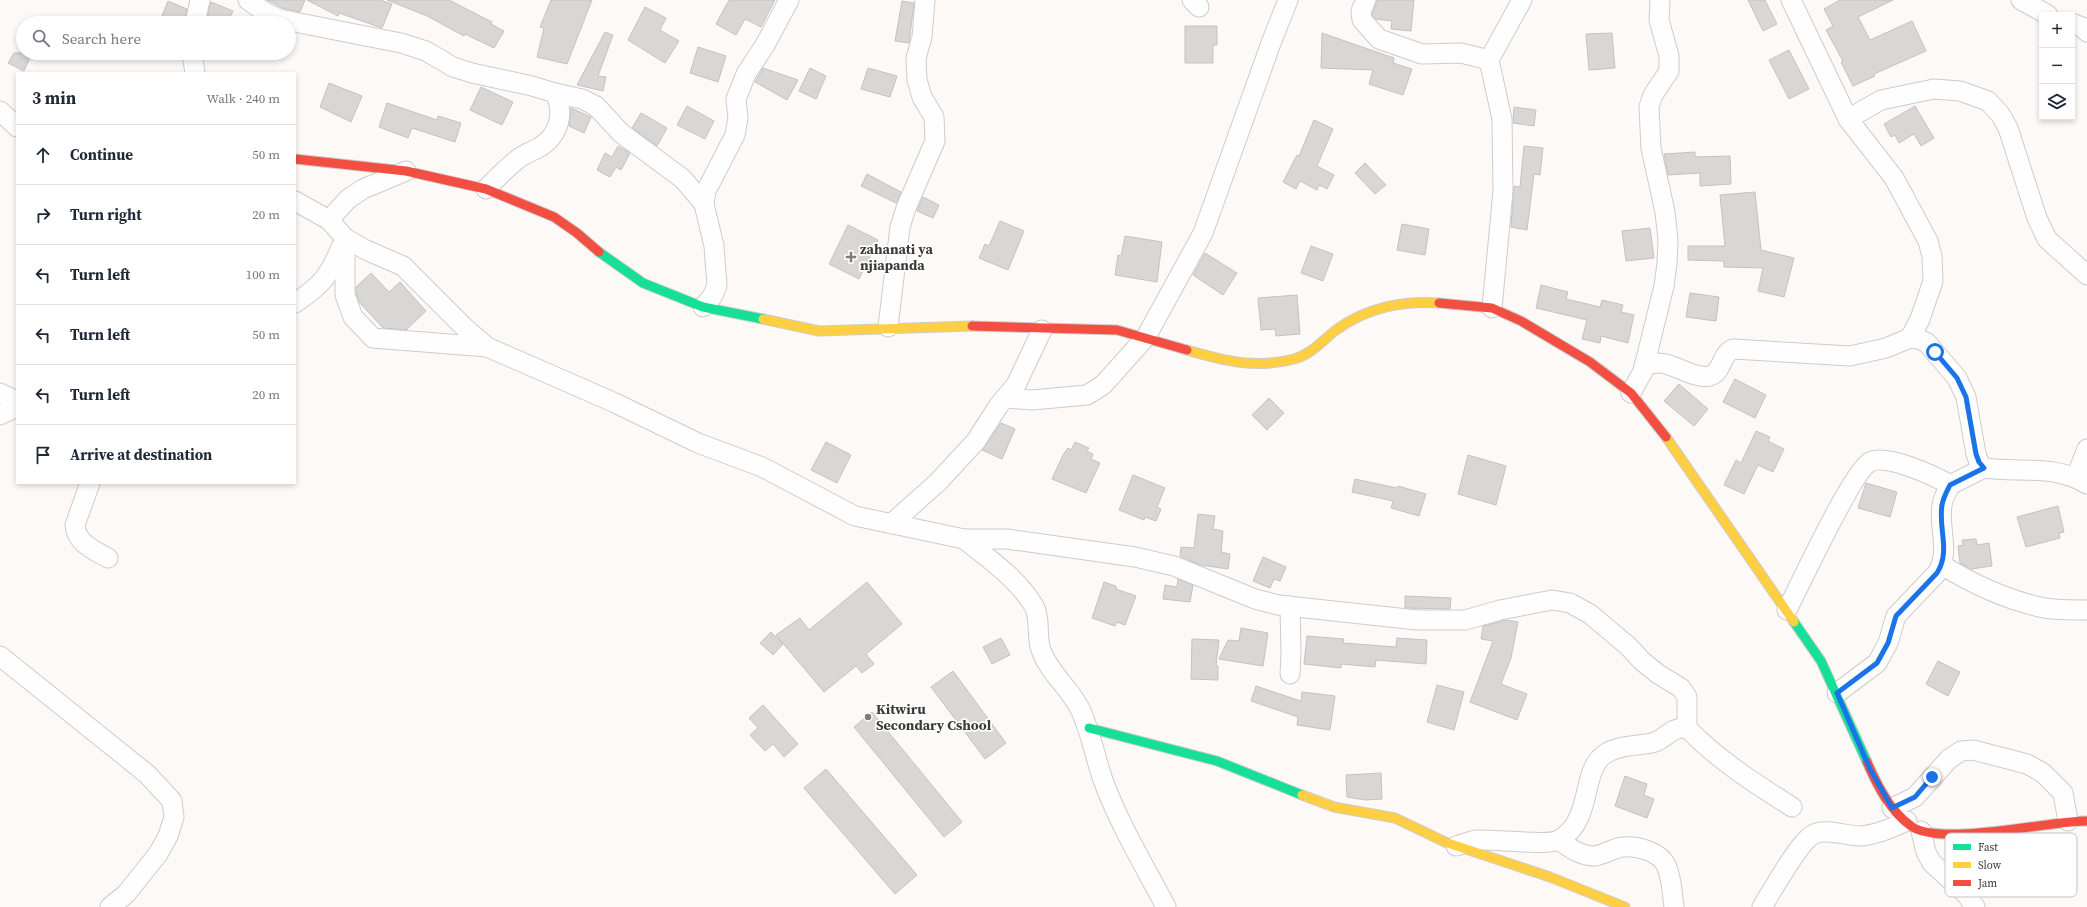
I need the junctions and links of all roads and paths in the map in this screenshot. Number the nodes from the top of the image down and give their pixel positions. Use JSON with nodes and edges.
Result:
{"nodes":[{"id":1,"x":200,"y":0,"type":"edge"},
{"id":2,"x":248,"y":0,"type":"edge"},
{"id":3,"x":789,"y":0,"type":"edge"},
{"id":4,"x":925,"y":0,"type":"edge"},
{"id":5,"x":1288,"y":0,"type":"edge"},
{"id":6,"x":1366,"y":0,"type":"edge"},
{"id":7,"x":1522,"y":0,"type":"edge"},
{"id":8,"x":1660,"y":0,"type":"edge"},
{"id":9,"x":1791,"y":0,"type":"edge"},
{"id":10,"x":2021,"y":0,"type":"edge"},
{"id":11,"x":2043,"y":12,"type":"edge"},
{"id":12,"x":197,"y":16,"type":"edge"},
{"id":13,"x":272,"y":16,"type":"edge"},
{"id":14,"x":296,"y":22,"type":"edge"},
{"id":15,"x":2075,"y":24,"type":"edge"},
{"id":16,"x":2087,"y":32,"type":"edge"},
{"id":17,"x":193,"y":60,"type":"edge"},
{"id":18,"x":1489,"y":60,"type":"junction"},
{"id":19,"x":195,"y":72,"type":"edge"},
{"id":20,"x":554,"y":93,"type":"junction"},
{"id":21,"x":0,"y":111,"type":"edge"},
{"id":22,"x":1848,"y":119,"type":"junction"},
{"id":23,"x":16,"y":126,"type":"edge"},
{"id":24,"x":296,"y":159,"type":"edge"},
{"id":25,"x":406,"y":171,"type":"junction"},
{"id":26,"x":486,"y":189,"type":"junction"},
{"id":27,"x":296,"y":202,"type":"edge"},
{"id":28,"x":704,"y":204,"type":"junction"},
{"id":29,"x":329,"y":220,"type":"junction"},
{"id":30,"x":345,"y":238,"type":"junction"},
{"id":31,"x":2087,"y":275,"type":"edge"},
{"id":32,"x":296,"y":301,"type":"edge"},
{"id":33,"x":703,"y":307,"type":"junction"},
{"id":34,"x":1492,"y":308,"type":"junction"},
{"id":35,"x":888,"y":327,"type":"junction"},
{"id":36,"x":1042,"y":330,"type":"junction"},
{"id":37,"x":1146,"y":337,"type":"junction"},
{"id":38,"x":1910,"y":338,"type":"junction"},
{"id":39,"x":487,"y":347,"type":"junction"},
{"id":40,"x":1644,"y":365,"type":"junction"},
{"id":41,"x":0,"y":393,"type":"edge"},
{"id":42,"x":1631,"y":393,"type":"junction"},
{"id":43,"x":1005,"y":398,"type":"junction"},
{"id":44,"x":16,"y":401,"type":"edge"},
{"id":45,"x":16,"y":407,"type":"edge"},
{"id":46,"x":0,"y":414,"type":"edge"},
{"id":47,"x":2087,"y":449,"type":"edge"},
{"id":48,"x":1984,"y":468,"type":"junction"},
{"id":49,"x":2082,"y":481,"type":"edge"},
{"id":50,"x":90,"y":484,"type":"edge"},
{"id":51,"x":1950,"y":485,"type":"junction"},
{"id":52,"x":890,"y":524,"type":"junction"},
{"id":53,"x":964,"y":539,"type":"junction"},
{"id":54,"x":108,"y":558,"type":"dead end"},
{"id":55,"x":1942,"y":565,"type":"junction"},
{"id":56,"x":1290,"y":606,"type":"junction"},
{"id":57,"x":1787,"y":610,"type":"junction"},
{"id":58,"x":2087,"y":610,"type":"edge"},
{"id":59,"x":0,"y":656,"type":"edge"},
{"id":60,"x":1290,"y":674,"type":"dead end"},
{"id":61,"x":1837,"y":693,"type":"junction"},
{"id":62,"x":1089,"y":728,"type":"junction"},
{"id":63,"x":1687,"y":728,"type":"junction"},
{"id":64,"x":1792,"y":807,"type":"dead end"},
{"id":65,"x":1892,"y":808,"type":"junction"},
{"id":66,"x":2068,"y":821,"type":"junction"},
{"id":67,"x":2087,"y":821,"type":"edge"},
{"id":68,"x":1914,"y":826,"type":"junction"},
{"id":69,"x":1948,"y":833,"type":"edge"},
{"id":70,"x":1984,"y":833,"type":"edge"},
{"id":71,"x":1558,"y":840,"type":"junction"},
{"id":72,"x":1456,"y":846,"type":"junction"},
{"id":73,"x":1945,"y":875,"type":"edge"},
{"id":74,"x":1968,"y":897,"type":"edge"},
{"id":75,"x":110,"y":907,"type":"edge"},
{"id":76,"x":1166,"y":907,"type":"edge"},
{"id":77,"x":1625,"y":907,"type":"edge"},
{"id":78,"x":1674,"y":907,"type":"edge"},
{"id":79,"x":1762,"y":907,"type":"edge"},
{"id":80,"x":1975,"y":907,"type":"edge"}],
"edges":[{"from":1,"to":12,"type":"street"},
{"from":2,"to":13,"type":"street"},
{"from":3,"to":28,"type":"street"},
{"from":4,"to":35,"type":"street"},
{"from":5,"to":37,"type":"street"},
{"from":6,"to":18,"type":"street"},
{"from":7,"to":18,"type":"street"},
{"from":8,"to":40,"type":"street"},
{"from":9,"to":22,"type":"street"},
{"from":10,"to":11,"type":"street"},
{"from":14,"to":20,"type":"street"},
{"from":15,"to":16,"type":"street"},
{"from":17,"to":19,"type":"street"},
{"from":18,"to":34,"type":"street"},
{"from":20,"to":26,"type":"street"},
{"from":20,"to":28,"type":"street"},
{"from":21,"to":23,"type":"street"},
{"from":22,"to":31,"type":"street"},
{"from":22,"to":38,"type":"street"},
{"from":24,"to":25,"type":"street"},
{"from":25,"to":26,"type":"street"},
{"from":25,"to":29,"type":"street"},
{"from":26,"to":33,"type":"street"},
{"from":27,"to":29,"type":"street"},
{"from":28,"to":33,"type":"street"},
{"from":29,"to":30,"type":"street"},
{"from":30,"to":32,"type":"street"},
{"from":30,"to":39,"type":"street"},
{"from":30,"to":39,"type":"street"},
{"from":33,"to":35,"type":"street"},
{"from":34,"to":37,"type":"street"},
{"from":34,"to":42,"type":"street"},
{"from":35,"to":36,"type":"street"},
{"from":36,"to":37,"type":"street"},
{"from":36,"to":43,"type":"street"},
{"from":37,"to":43,"type":"street"},
{"from":38,"to":40,"type":"street"},
{"from":38,"to":48,"type":"street"},
{"from":39,"to":52,"type":"street"},
{"from":40,"to":42,"type":"street"},
{"from":41,"to":44,"type":"street"},
{"from":42,"to":57,"type":"street"},
{"from":43,"to":52,"type":"street"},
{"from":45,"to":46,"type":"street"},
{"from":47,"to":49,"type":"street"},
{"from":48,"to":49,"type":"street"},
{"from":48,"to":51,"type":"street"},
{"from":50,"to":54,"type":"street"},
{"from":51,"to":55,"type":"street"},
{"from":51,"to":57,"type":"street"},
{"from":52,"to":53,"type":"street"},
{"from":53,"to":56,"type":"street"},
{"from":53,"to":62,"type":"street"},
{"from":55,"to":58,"type":"street"},
{"from":55,"to":61,"type":"street"},
{"from":56,"to":60,"type":"street"},
{"from":56,"to":63,"type":"street"},
{"from":57,"to":61,"type":"street"},
{"from":59,"to":75,"type":"street"},
{"from":61,"to":65,"type":"street"},
{"from":62,"to":72,"type":"street"},
{"from":62,"to":76,"type":"street"},
{"from":63,"to":64,"type":"street"},
{"from":63,"to":71,"type":"street"},
{"from":65,"to":66,"type":"street"},
{"from":65,"to":68,"type":"street"},
{"from":66,"to":67,"type":"street"},
{"from":66,"to":70,"type":"street"},
{"from":68,"to":69,"type":"street"},
{"from":68,"to":73,"type":"street"},
{"from":68,"to":79,"type":"street"},
{"from":71,"to":72,"type":"street"},
{"from":71,"to":78,"type":"street"},
{"from":72,"to":77,"type":"street"},
{"from":74,"to":80,"type":"street"}]}
